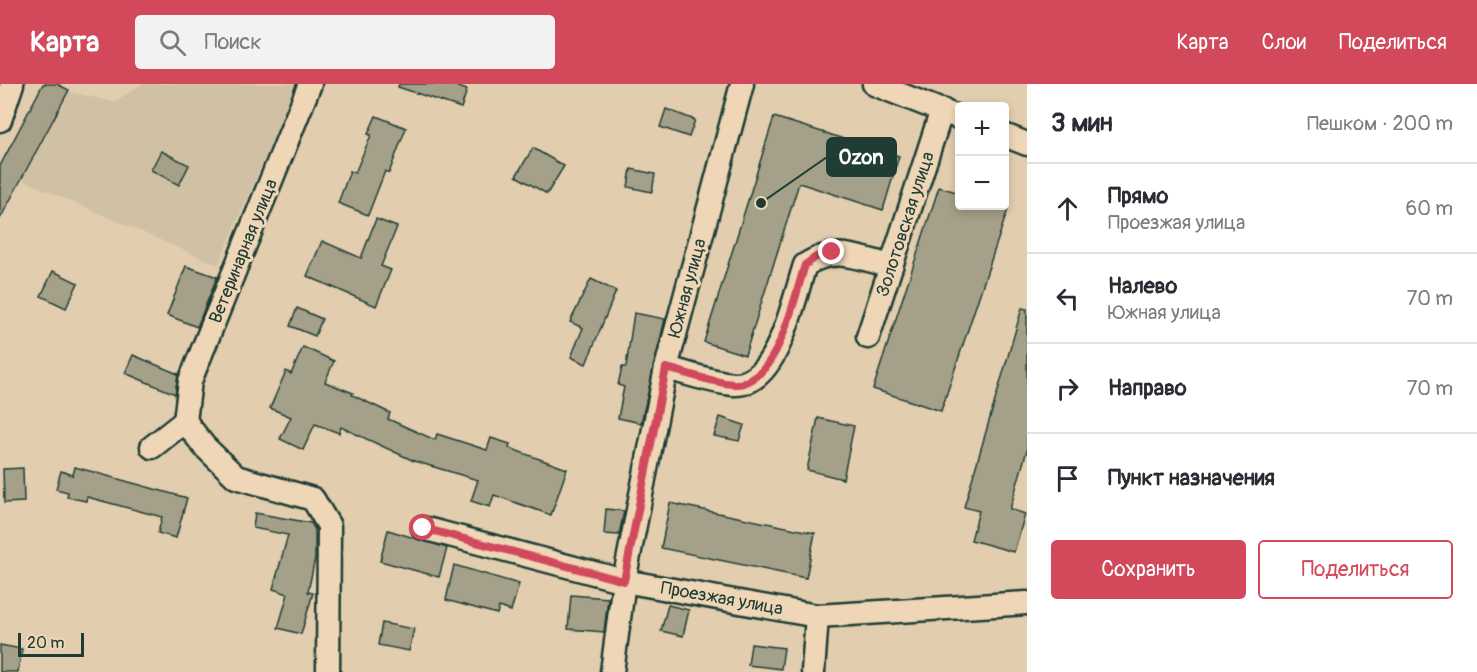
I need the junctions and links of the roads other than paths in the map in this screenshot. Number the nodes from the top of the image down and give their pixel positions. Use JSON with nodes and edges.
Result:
{"nodes":[{"id":1,"x":12,"y":84,"type":"edge"},
{"id":2,"x":310,"y":84,"type":"edge"},
{"id":3,"x":742,"y":84,"type":"edge"},
{"id":4,"x":874,"y":84,"type":"edge"},
{"id":5,"x":951,"y":114,"type":"edge"},
{"id":6,"x":0,"y":120,"type":"edge"},
{"id":7,"x":1009,"y":137,"type":"edge"},
{"id":8,"x":1027,"y":144,"type":"edge"},
{"id":9,"x":891,"y":266,"type":"junction"},
{"id":10,"x":868,"y":337,"type":"dead end"},
{"id":11,"x":666,"y":368,"type":"junction"},
{"id":12,"x":185,"y":421,"type":"junction"},
{"id":13,"x":152,"y":447,"type":"dead end"},
{"id":14,"x":423,"y":528,"type":"dead end"},
{"id":15,"x":624,"y":581,"type":"junction"},
{"id":16,"x":1027,"y":603,"type":"edge"},
{"id":17,"x":817,"y":616,"type":"junction"},
{"id":18,"x":328,"y":672,"type":"edge"},
{"id":19,"x":612,"y":672,"type":"edge"},
{"id":20,"x":813,"y":672,"type":"edge"}],
"edges":[{"from":1,"to":6,"type":"street"},
{"from":2,"to":12,"type":"street","name":"Ветеринарная улица"},
{"from":3,"to":11,"type":"street","name":"Южная улица"},
{"from":4,"to":5,"type":"street"},
{"from":5,"to":9,"type":"street","name":"Золотовская улица"},
{"from":7,"to":8,"type":"street"},
{"from":9,"to":10,"type":"street","name":"Золотовская улица"},
{"from":9,"to":11,"type":"street"},
{"from":11,"to":15,"type":"street","name":"Южная улица"},
{"from":12,"to":13,"type":"street"},
{"from":12,"to":18,"type":"street"},
{"from":14,"to":15,"type":"street","name":"Проезжая улица"},
{"from":15,"to":17,"type":"street","name":"Проезжая улица"},
{"from":15,"to":19,"type":"street","name":"Южная улица"},
{"from":16,"to":17,"type":"street","name":"Проезжая улица"},
{"from":17,"to":20,"type":"street"}]}
